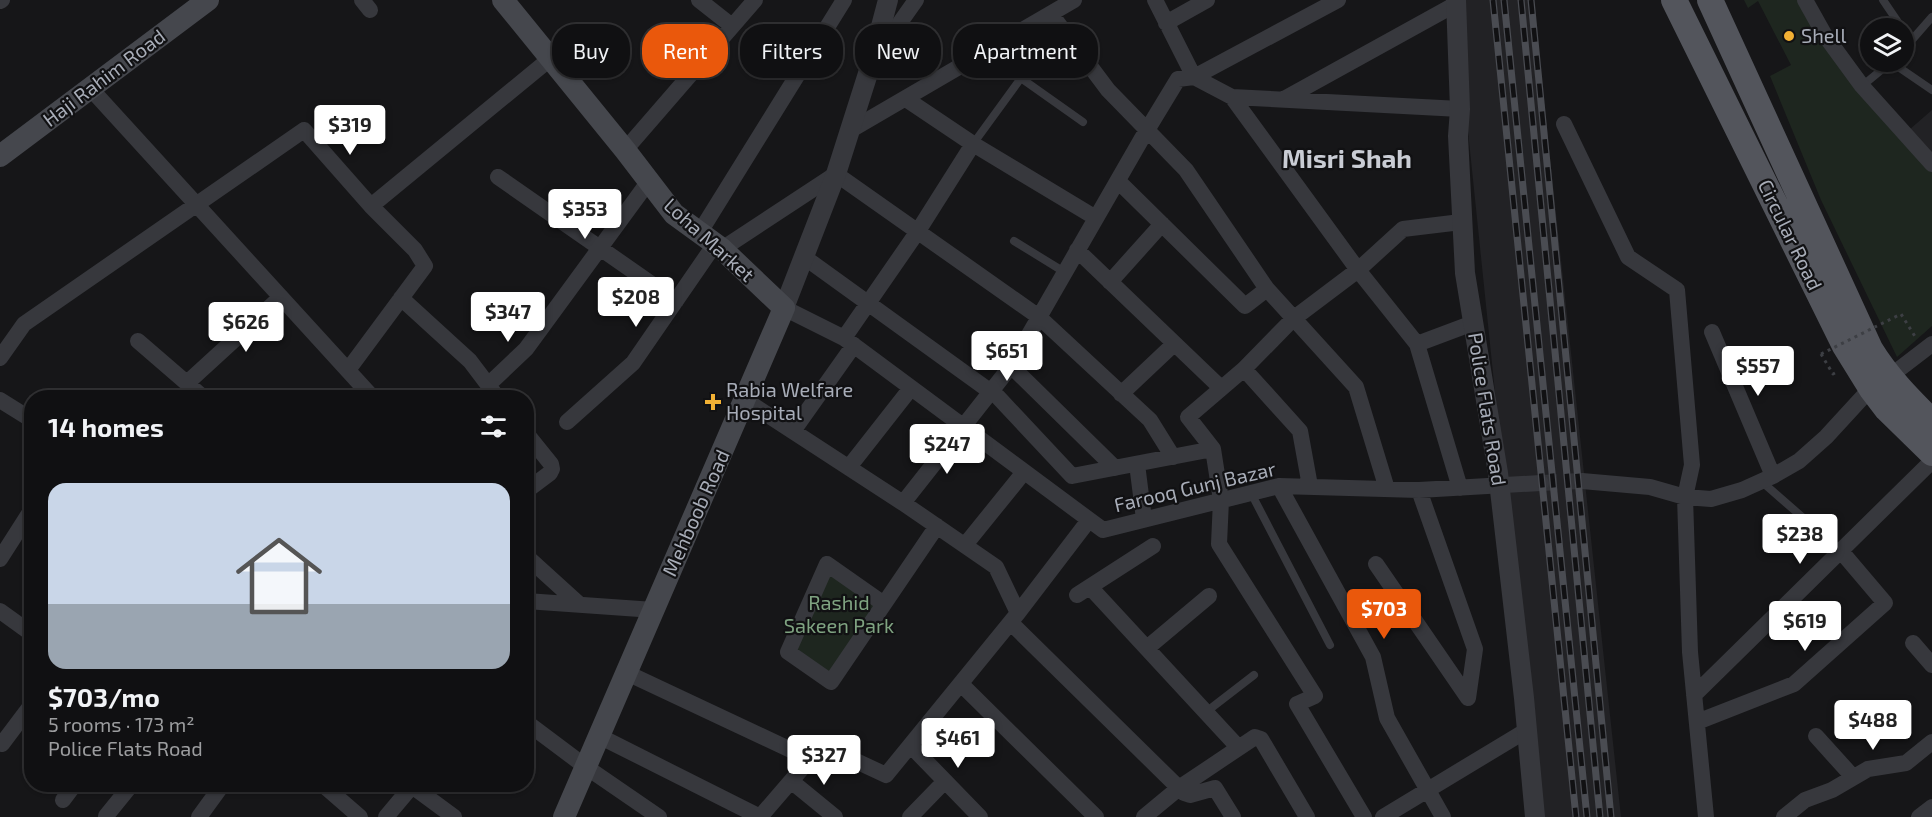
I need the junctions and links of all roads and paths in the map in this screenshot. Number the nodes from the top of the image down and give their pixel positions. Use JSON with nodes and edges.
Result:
{"nodes":[{"id":1,"x":208,"y":0,"type":"edge"},
{"id":2,"x":503,"y":0,"type":"edge"},
{"id":3,"x":699,"y":0,"type":"edge"},
{"id":4,"x":755,"y":0,"type":"edge"},
{"id":5,"x":844,"y":0,"type":"edge"},
{"id":6,"x":888,"y":0,"type":"edge"},
{"id":7,"x":916,"y":0,"type":"edge"},
{"id":8,"x":1074,"y":0,"type":"edge"},
{"id":9,"x":1155,"y":0,"type":"edge"},
{"id":10,"x":1207,"y":0,"type":"edge"},
{"id":11,"x":1338,"y":0,"type":"edge"},
{"id":12,"x":1674,"y":0,"type":"edge"},
{"id":13,"x":1805,"y":0,"type":"edge"},
{"id":14,"x":1883,"y":0,"type":"edge"},
{"id":15,"x":1456,"y":2,"type":"edge"},
{"id":16,"x":1713,"y":9,"type":"edge"},
{"id":17,"x":1051,"y":14,"type":"junction"},
{"id":18,"x":1932,"y":17,"type":"edge"},
{"id":19,"x":1895,"y":18,"type":"edge"},
{"id":20,"x":1166,"y":23,"type":"junction"},
{"id":21,"x":882,"y":24,"type":"edge"},
{"id":22,"x":899,"y":24,"type":"edge"},
{"id":23,"x":1033,"y":24,"type":"edge"},
{"id":24,"x":732,"y":26,"type":"junction"},
{"id":25,"x":1689,"y":30,"type":"junction"},
{"id":26,"x":1914,"y":37,"type":"edge"},
{"id":27,"x":551,"y":58,"type":"junction"},
{"id":28,"x":953,"y":70,"type":"edge"},
{"id":29,"x":1879,"y":72,"type":"edge"},
{"id":30,"x":1906,"y":72,"type":"edge"},
{"id":31,"x":1194,"y":77,"type":"junction"},
{"id":32,"x":866,"y":78,"type":"edge"},
{"id":33,"x":1021,"y":78,"type":"joint"},
{"id":34,"x":1862,"y":86,"type":"junction"},
{"id":35,"x":91,"y":89,"type":"junction"},
{"id":36,"x":1932,"y":90,"type":"edge"},
{"id":37,"x":1232,"y":97,"type":"junction"},
{"id":38,"x":906,"y":99,"type":"junction"},
{"id":39,"x":1283,"y":100,"type":"junction"},
{"id":40,"x":1460,"y":109,"type":"junction"},
{"id":41,"x":1083,"y":122,"type":"dead end"},
{"id":42,"x":1564,"y":124,"type":"dead end"},
{"id":43,"x":1147,"y":130,"type":"junction"},
{"id":44,"x":849,"y":131,"type":"junction"},
{"id":45,"x":973,"y":144,"type":"junction"},
{"id":46,"x":625,"y":150,"type":"junction"},
{"id":47,"x":0,"y":156,"type":"edge"},
{"id":48,"x":1932,"y":164,"type":"edge"},
{"id":49,"x":836,"y":174,"type":"junction"},
{"id":50,"x":498,"y":177,"type":"dead end"},
{"id":51,"x":649,"y":181,"type":"junction"},
{"id":52,"x":1118,"y":181,"type":"junction"},
{"id":53,"x":197,"y":205,"type":"junction"},
{"id":54,"x":370,"y":206,"type":"junction"},
{"id":55,"x":1096,"y":218,"type":"junction"},
{"id":56,"x":1461,"y":222,"type":"junction"},
{"id":57,"x":1162,"y":224,"type":"junction"},
{"id":58,"x":918,"y":231,"type":"junction"},
{"id":59,"x":1014,"y":241,"type":"dead end"},
{"id":60,"x":713,"y":242,"type":"junction"},
{"id":61,"x":600,"y":248,"type":"junction"},
{"id":62,"x":1077,"y":250,"type":"junction"},
{"id":63,"x":804,"y":257,"type":"junction"},
{"id":64,"x":1358,"y":270,"type":"junction"},
{"id":65,"x":1066,"y":273,"type":"junction"},
{"id":66,"x":1110,"y":282,"type":"junction"},
{"id":67,"x":1267,"y":289,"type":"junction"},
{"id":68,"x":281,"y":297,"type":"junction"},
{"id":69,"x":401,"y":298,"type":"junction"},
{"id":70,"x":676,"y":301,"type":"junction"},
{"id":71,"x":868,"y":303,"type":"junction"},
{"id":72,"x":784,"y":308,"type":"junction"},
{"id":73,"x":1039,"y":317,"type":"junction"},
{"id":74,"x":1293,"y":318,"type":"junction"},
{"id":75,"x":1473,"y":323,"type":"junction"},
{"id":76,"x":1907,"y":324,"type":"dead end"},
{"id":77,"x":1712,"y":332,"type":"dead end"},
{"id":78,"x":138,"y":341,"type":"dead end"},
{"id":79,"x":849,"y":342,"type":"junction"},
{"id":80,"x":1174,"y":344,"type":"junction"},
{"id":81,"x":1417,"y":344,"type":"junction"},
{"id":82,"x":1932,"y":344,"type":"edge"},
{"id":83,"x":0,"y":358,"type":"edge"},
{"id":84,"x":1011,"y":366,"type":"junction"},
{"id":85,"x":1244,"y":369,"type":"junction"},
{"id":86,"x":348,"y":370,"type":"junction"},
{"id":87,"x":1833,"y":374,"type":"dead end"},
{"id":88,"x":187,"y":383,"type":"junction"},
{"id":89,"x":1880,"y":383,"type":"junction"},
{"id":90,"x":911,"y":388,"type":"junction"},
{"id":91,"x":1221,"y":388,"type":"junction"},
{"id":92,"x":196,"y":390,"type":"edge"},
{"id":93,"x":366,"y":390,"type":"edge"},
{"id":94,"x":492,"y":390,"type":"edge"},
{"id":95,"x":494,"y":390,"type":"edge"},
{"id":96,"x":991,"y":392,"type":"junction"},
{"id":97,"x":1121,"y":394,"type":"junction"},
{"id":98,"x":0,"y":400,"type":"edge"},
{"id":99,"x":745,"y":400,"type":"junction"},
{"id":100,"x":24,"y":415,"type":"edge"},
{"id":101,"x":567,"y":422,"type":"dead end"},
{"id":102,"x":1932,"y":422,"type":"edge"},
{"id":103,"x":964,"y":426,"type":"junction"},
{"id":104,"x":793,"y":431,"type":"junction"},
{"id":105,"x":534,"y":443,"type":"edge"},
{"id":106,"x":1213,"y":449,"type":"junction"},
{"id":107,"x":1932,"y":453,"type":"edge"},
{"id":108,"x":1173,"y":457,"type":"junction"},
{"id":109,"x":1932,"y":461,"type":"edge"},
{"id":110,"x":1137,"y":464,"type":"junction"},
{"id":111,"x":849,"y":467,"type":"junction"},
{"id":112,"x":1116,"y":468,"type":"junction"},
{"id":113,"x":1024,"y":472,"type":"junction"},
{"id":114,"x":1767,"y":479,"type":"junction"},
{"id":115,"x":1582,"y":481,"type":"tunnel mouth"},
{"id":116,"x":1541,"y":483,"type":"tunnel mouth"},
{"id":117,"x":534,"y":485,"type":"edge"},
{"id":118,"x":1499,"y":485,"type":"junction"},
{"id":119,"x":1279,"y":486,"type":"junction"},
{"id":120,"x":1310,"y":486,"type":"junction"},
{"id":121,"x":1460,"y":488,"type":"junction"},
{"id":122,"x":1387,"y":489,"type":"junction"},
{"id":123,"x":1419,"y":490,"type":"junction"},
{"id":124,"x":1251,"y":493,"type":"junction"},
{"id":125,"x":1685,"y":497,"type":"junction"},
{"id":126,"x":1221,"y":500,"type":"junction"},
{"id":127,"x":903,"y":503,"type":"junction"},
{"id":128,"x":1144,"y":519,"type":"junction"},
{"id":129,"x":1089,"y":520,"type":"junction"},
{"id":130,"x":24,"y":522,"type":"edge"},
{"id":131,"x":937,"y":526,"type":"junction"},
{"id":132,"x":965,"y":545,"type":"junction"},
{"id":133,"x":1153,"y":546,"type":"dead end"},
{"id":134,"x":1840,"y":550,"type":"junction"},
{"id":135,"x":0,"y":559,"type":"edge"},
{"id":136,"x":534,"y":563,"type":"edge"},
{"id":137,"x":1376,"y":564,"type":"dead end"},
{"id":138,"x":1209,"y":596,"type":"dead end"},
{"id":139,"x":534,"y":602,"type":"edge"},
{"id":140,"x":884,"y":604,"type":"junction"},
{"id":141,"x":580,"y":605,"type":"junction"},
{"id":142,"x":654,"y":610,"type":"junction"},
{"id":143,"x":0,"y":611,"type":"edge"},
{"id":144,"x":1014,"y":618,"type":"junction"},
{"id":145,"x":24,"y":628,"type":"edge"},
{"id":146,"x":1913,"y":643,"type":"dead end"},
{"id":147,"x":1330,"y":645,"type":"dead end"},
{"id":148,"x":1147,"y":648,"type":"junction"},
{"id":149,"x":1932,"y":665,"type":"edge"},
{"id":150,"x":627,"y":673,"type":"junction"},
{"id":151,"x":1254,"y":675,"type":"dead end"},
{"id":152,"x":961,"y":684,"type":"junction"},
{"id":153,"x":1694,"y":695,"type":"junction"},
{"id":154,"x":1206,"y":712,"type":"junction"},
{"id":155,"x":24,"y":715,"type":"edge"},
{"id":156,"x":1697,"y":723,"type":"junction"},
{"id":157,"x":534,"y":728,"type":"edge"},
{"id":158,"x":1527,"y":730,"type":"junction"},
{"id":159,"x":599,"y":736,"type":"junction"},
{"id":160,"x":1816,"y":736,"type":"dead end"},
{"id":161,"x":1932,"y":742,"type":"edge"},
{"id":162,"x":2,"y":744,"type":"dead end"},
{"id":163,"x":911,"y":746,"type":"junction"},
{"id":164,"x":1238,"y":747,"type":"junction"},
{"id":165,"x":810,"y":759,"type":"junction"},
{"id":166,"x":586,"y":767,"type":"junction"},
{"id":167,"x":1853,"y":777,"type":"junction"},
{"id":168,"x":792,"y":781,"type":"junction"},
{"id":169,"x":945,"y":781,"type":"junction"},
{"id":170,"x":1179,"y":788,"type":"junction"},
{"id":171,"x":1428,"y":790,"type":"junction"},
{"id":172,"x":69,"y":792,"type":"edge"},
{"id":173,"x":126,"y":792,"type":"edge"},
{"id":174,"x":217,"y":792,"type":"edge"},
{"id":175,"x":331,"y":792,"type":"edge"},
{"id":176,"x":407,"y":792,"type":"edge"},
{"id":177,"x":420,"y":792,"type":"edge"},
{"id":178,"x":63,"y":800,"type":"dead end"},
{"id":179,"x":1932,"y":807,"type":"edge"},
{"id":180,"x":106,"y":816,"type":"edge"},
{"id":181,"x":199,"y":817,"type":"edge"},
{"id":182,"x":360,"y":817,"type":"edge"},
{"id":183,"x":386,"y":817,"type":"edge"},
{"id":184,"x":454,"y":817,"type":"edge"},
{"id":185,"x":564,"y":817,"type":"edge"},
{"id":186,"x":659,"y":817,"type":"edge"},
{"id":187,"x":760,"y":817,"type":"edge"},
{"id":188,"x":836,"y":817,"type":"edge"},
{"id":189,"x":910,"y":817,"type":"edge"},
{"id":190,"x":980,"y":817,"type":"edge"},
{"id":191,"x":1096,"y":817,"type":"edge"},
{"id":192,"x":1144,"y":817,"type":"edge"},
{"id":193,"x":1233,"y":817,"type":"edge"},
{"id":194,"x":1307,"y":817,"type":"edge"},
{"id":195,"x":1364,"y":817,"type":"edge"},
{"id":196,"x":1383,"y":817,"type":"edge"},
{"id":197,"x":1443,"y":817,"type":"edge"},
{"id":198,"x":1535,"y":817,"type":"edge"},
{"id":199,"x":1706,"y":817,"type":"edge"},
{"id":200,"x":1784,"y":817,"type":"edge"},
{"id":201,"x":1919,"y":817,"type":"edge"}],
"edges":[{"from":1,"to":35,"type":"main road","name":"Haji Rahim Road"},
{"from":2,"to":27,"type":"main road","name":"Loha Market"},
{"from":3,"to":24,"type":"street"},
{"from":4,"to":24,"type":"street"},
{"from":5,"to":60,"type":"street"},
{"from":6,"to":21,"type":"street","name":"Mehboob Road"},
{"from":7,"to":22,"type":"street"},
{"from":8,"to":17,"type":"street"},
{"from":9,"to":20,"type":"street"},
{"from":10,"to":20,"type":"street"},
{"from":11,"to":31,"type":"street"},
{"from":12,"to":25,"type":"main road","name":"Circular Road"},
{"from":13,"to":34,"type":"street"},
{"from":14,"to":19,"type":"lane"},
{"from":15,"to":39,"type":"street"},
{"from":15,"to":40,"type":"street","name":"Police Flats Road"},
{"from":16,"to":25,"type":"main road"},
{"from":16,"to":89,"type":"main road","name":"Circular Road"},
{"from":17,"to":23,"type":"street"},
{"from":17,"to":43,"type":"street"},
{"from":18,"to":26,"type":"lane"},
{"from":20,"to":31,"type":"street"},
{"from":24,"to":46,"type":"street"},
{"from":25,"to":89,"type":"main road","name":"Circular Road"},
{"from":27,"to":46,"type":"main road","name":"Loha Market"},
{"from":27,"to":54,"type":"street"},
{"from":28,"to":38,"type":"street"},
{"from":29,"to":34,"type":"lane"},
{"from":30,"to":36,"type":"lane"},
{"from":31,"to":37,"type":"street"},
{"from":31,"to":43,"type":"street"},
{"from":32,"to":44,"type":"street","name":"Mehboob Road"},
{"from":33,"to":41,"type":"lane"},
{"from":33,"to":45,"type":"lane"},
{"from":34,"to":48,"type":"street"},
{"from":35,"to":47,"type":"main road","name":"Haji Rahim Road"},
{"from":35,"to":53,"type":"street"},
{"from":37,"to":39,"type":"street"},
{"from":37,"to":64,"type":"street"},
{"from":38,"to":44,"type":"street"},
{"from":38,"to":45,"type":"street"},
{"from":39,"to":40,"type":"street"},
{"from":40,"to":56,"type":"street","name":"Police Flats Road"},
{"from":42,"to":125,"type":"street"},
{"from":43,"to":52,"type":"street"},
{"from":43,"to":67,"type":"street"},
{"from":44,"to":49,"type":"street","name":"Mehboob Road"},
{"from":45,"to":55,"type":"street"},
{"from":45,"to":58,"type":"street"},
{"from":46,"to":51,"type":"main road","name":"Loha Market"},
{"from":49,"to":58,"type":"street"},
{"from":49,"to":60,"type":"street"},
{"from":49,"to":63,"type":"street","name":"Mehboob Road"},
{"from":50,"to":61,"type":"street"},
{"from":51,"to":60,"type":"main road","name":"Loha Market"},
{"from":51,"to":61,"type":"street"},
{"from":52,"to":55,"type":"street"},
{"from":52,"to":57,"type":"street"},
{"from":53,"to":54,"type":"street"},
{"from":53,"to":68,"type":"street"},
{"from":53,"to":83,"type":"street"},
{"from":54,"to":69,"type":"street"},
{"from":55,"to":62,"type":"street"},
{"from":56,"to":64,"type":"street"},
{"from":56,"to":75,"type":"street","name":"Police Flats Road"},
{"from":57,"to":66,"type":"street"},
{"from":57,"to":67,"type":"street"},
{"from":58,"to":71,"type":"street"},
{"from":58,"to":73,"type":"street"},
{"from":59,"to":65,"type":"lane"},
{"from":60,"to":70,"type":"street"},
{"from":60,"to":72,"type":"main road","name":"Loha Market"},
{"from":61,"to":70,"type":"street"},
{"from":61,"to":95,"type":"street"},
{"from":62,"to":65,"type":"street"},
{"from":62,"to":66,"type":"street"},
{"from":63,"to":71,"type":"street"},
{"from":63,"to":72,"type":"street","name":"Mehboob Road"},
{"from":64,"to":74,"type":"street"},
{"from":64,"to":81,"type":"street"},
{"from":65,"to":73,"type":"street"},
{"from":66,"to":80,"type":"street"},
{"from":67,"to":74,"type":"street"},
{"from":68,"to":86,"type":"street"},
{"from":68,"to":88,"type":"street"},
{"from":69,"to":86,"type":"street"},
{"from":69,"to":94,"type":"street"},
{"from":70,"to":101,"type":"street"},
{"from":71,"to":79,"type":"street"},
{"from":71,"to":96,"type":"street"},
{"from":72,"to":79,"type":"street","name":"Farooq Gunj Bazar"},
{"from":72,"to":99,"type":"main road","name":"Mehboob Road"},
{"from":73,"to":84,"type":"street"},
{"from":73,"to":97,"type":"street"},
{"from":74,"to":85,"type":"street"},
{"from":74,"to":122,"type":"street"},
{"from":75,"to":81,"type":"street"},
{"from":75,"to":118,"type":"street","name":"Police Flats Road"},
{"from":76,"to":87,"type":"path","bridge":true},
{"from":77,"to":114,"type":"street"},
{"from":78,"to":88,"type":"street"},
{"from":79,"to":90,"type":"street","name":"Farooq Gunj Bazar"},
{"from":79,"to":104,"type":"street"},
{"from":80,"to":91,"type":"street"},
{"from":80,"to":97,"type":"street"},
{"from":81,"to":121,"type":"street"},
{"from":82,"to":89,"type":"street"},
{"from":84,"to":96,"type":"street"},
{"from":84,"to":112,"type":"street"},
{"from":85,"to":91,"type":"street"},
{"from":85,"to":120,"type":"street"},
{"from":86,"to":93,"type":"street"},
{"from":88,"to":92,"type":"street"},
{"from":89,"to":102,"type":"main road","name":"Circular Road"},
{"from":89,"to":107,"type":"main road","name":"Circular Road"},
{"from":89,"to":114,"type":"street"},
{"from":90,"to":103,"type":"street","name":"Farooq Gunj Bazar"},
{"from":90,"to":111,"type":"street"},
{"from":91,"to":106,"type":"street"},
{"from":96,"to":103,"type":"street"},
{"from":96,"to":112,"type":"street"},
{"from":97,"to":108,"type":"street"},
{"from":98,"to":100,"type":"street"},
{"from":99,"to":104,"type":"street"},
{"from":99,"to":142,"type":"main road","name":"Mehboob Road"},
{"from":103,"to":113,"type":"street","name":"Farooq Gunj Bazar"},
{"from":103,"to":127,"type":"street"},
{"from":104,"to":111,"type":"street"},
{"from":105,"to":117,"type":"street"},
{"from":106,"to":108,"type":"street"},
{"from":106,"to":126,"type":"street"},
{"from":108,"to":110,"type":"street"},
{"from":109,"to":134,"type":"street"},
{"from":110,"to":112,"type":"street"},
{"from":110,"to":128,"type":"street"},
{"from":111,"to":127,"type":"street"},
{"from":113,"to":129,"type":"street","name":"Farooq Gunj Bazar"},
{"from":113,"to":132,"type":"street"},
{"from":114,"to":125,"type":"street"},
{"from":114,"to":134,"type":"lane"},
{"from":115,"to":125,"type":"street"},
{"from":116,"to":118,"type":"street","name":"Farooq Gunj Bazar"},
{"from":118,"to":121,"type":"street","name":"Farooq Gunj Bazar"},
{"from":118,"to":158,"type":"street","name":"Police Flats Road"},
{"from":119,"to":120,"type":"street","name":"Farooq Gunj Bazar"},
{"from":119,"to":124,"type":"street","name":"Farooq Gunj Bazar"},
{"from":119,"to":171,"type":"street"},
{"from":120,"to":122,"type":"street","name":"Farooq Gunj Bazar"},
{"from":121,"to":123,"type":"street","name":"Farooq Gunj Bazar"},
{"from":122,"to":123,"type":"street","name":"Farooq Gunj Bazar"},
{"from":123,"to":137,"type":"street"},
{"from":124,"to":126,"type":"street","name":"Farooq Gunj Bazar"},
{"from":124,"to":147,"type":"lane"},
{"from":125,"to":153,"type":"street"},
{"from":126,"to":128,"type":"street","name":"Farooq Gunj Bazar"},
{"from":126,"to":195,"type":"street"},
{"from":127,"to":131,"type":"street"},
{"from":128,"to":129,"type":"street","name":"Farooq Gunj Bazar"},
{"from":129,"to":144,"type":"street"},
{"from":130,"to":135,"type":"street"},
{"from":131,"to":132,"type":"street"},
{"from":131,"to":140,"type":"street"},
{"from":132,"to":144,"type":"street"},
{"from":133,"to":148,"type":"street"},
{"from":134,"to":153,"type":"street"},
{"from":134,"to":156,"type":"street"},
{"from":136,"to":141,"type":"street"},
{"from":138,"to":148,"type":"street"},
{"from":139,"to":141,"type":"street"},
{"from":140,"to":140,"type":"street"},
{"from":141,"to":142,"type":"street"},
{"from":142,"to":150,"type":"main road","name":"Mehboob Road"},
{"from":143,"to":145,"type":"street"},
{"from":144,"to":152,"type":"street"},
{"from":144,"to":170,"type":"street"},
{"from":146,"to":149,"type":"street"},
{"from":148,"to":154,"type":"street"},
{"from":150,"to":159,"type":"main road","name":"Mehboob Road"},
{"from":150,"to":165,"type":"street"},
{"from":151,"to":154,"type":"lane"},
{"from":152,"to":163,"type":"street"},
{"from":152,"to":191,"type":"street"},
{"from":153,"to":156,"type":"street"},
{"from":154,"to":164,"type":"street"},
{"from":155,"to":162,"type":"street"},
{"from":156,"to":199,"type":"street"},
{"from":157,"to":166,"type":"street"},
{"from":158,"to":171,"type":"street"},
{"from":158,"to":198,"type":"street","name":"Police Flats Road"},
{"from":159,"to":166,"type":"main road","name":"Mehboob Road"},
{"from":159,"to":187,"type":"street"},
{"from":160,"to":167,"type":"street"},
{"from":161,"to":167,"type":"street"},
{"from":163,"to":165,"type":"street"},
{"from":163,"to":169,"type":"street"},
{"from":164,"to":170,"type":"street"},
{"from":164,"to":194,"type":"street"},
{"from":165,"to":168,"type":"street"},
{"from":166,"to":185,"type":"main road","name":"Mehboob Road"},
{"from":166,"to":186,"type":"street"},
{"from":167,"to":200,"type":"street"},
{"from":168,"to":187,"type":"street"},
{"from":168,"to":188,"type":"street"},
{"from":169,"to":189,"type":"street"},
{"from":169,"to":190,"type":"street"},
{"from":170,"to":192,"type":"street"},
{"from":170,"to":193,"type":"street"},
{"from":171,"to":196,"type":"street"},
{"from":171,"to":197,"type":"street"},
{"from":172,"to":178,"type":"street"},
{"from":173,"to":180,"type":"street"},
{"from":174,"to":181,"type":"street"},
{"from":175,"to":182,"type":"street"},
{"from":176,"to":183,"type":"street"},
{"from":177,"to":184,"type":"street"},
{"from":179,"to":201,"type":"street"}]}
